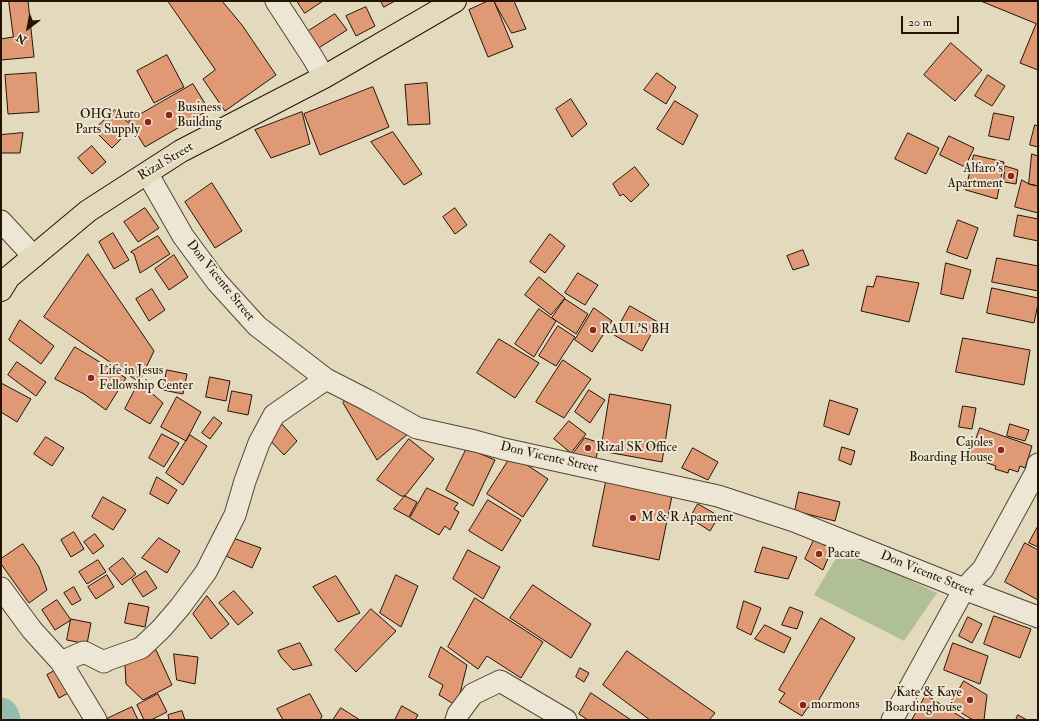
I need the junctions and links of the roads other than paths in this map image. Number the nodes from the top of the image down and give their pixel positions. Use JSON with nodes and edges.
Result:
{"nodes":[{"id":1,"x":276,"y":1,"type":"edge"},
{"id":2,"x":455,"y":1,"type":"edge"},
{"id":3,"x":324,"y":77,"type":"junction"},
{"id":4,"x":147,"y":173,"type":"junction"},
{"id":5,"x":1,"y":221,"type":"edge"},
{"id":6,"x":34,"y":257,"type":"junction"},
{"id":7,"x":4,"y":282,"type":"edge"},
{"id":8,"x":326,"y":379,"type":"junction"},
{"id":9,"x":1038,"y":464,"type":"edge"},
{"id":10,"x":1,"y":588,"type":"edge"},
{"id":11,"x":964,"y":589,"type":"junction"},
{"id":12,"x":1038,"y":617,"type":"edge"},
{"id":13,"x":61,"y":662,"type":"junction"},
{"id":14,"x":96,"y":720,"type":"edge"},
{"id":15,"x":456,"y":720,"type":"edge"},
{"id":16,"x":566,"y":720,"type":"edge"},
{"id":17,"x":892,"y":720,"type":"edge"}],
"edges":[{"from":1,"to":3,"type":"street"},
{"from":2,"to":3,"type":"main road","name":"Rizal Street"},
{"from":3,"to":4,"type":"main road","name":"Rizal Street"},
{"from":4,"to":6,"type":"main road","name":"Rizal Street"},
{"from":4,"to":8,"type":"street","name":"Don Vicente Street"},
{"from":5,"to":6,"type":"street"},
{"from":6,"to":7,"type":"main road","name":"Rizal Street"},
{"from":8,"to":11,"type":"street","name":"Don Vicente Street"},
{"from":8,"to":13,"type":"street"},
{"from":9,"to":11,"type":"street"},
{"from":10,"to":13,"type":"street"},
{"from":11,"to":12,"type":"street","name":"Don Vicente Street"},
{"from":11,"to":17,"type":"street"},
{"from":13,"to":14,"type":"street"},
{"from":15,"to":16,"type":"street"}]}
